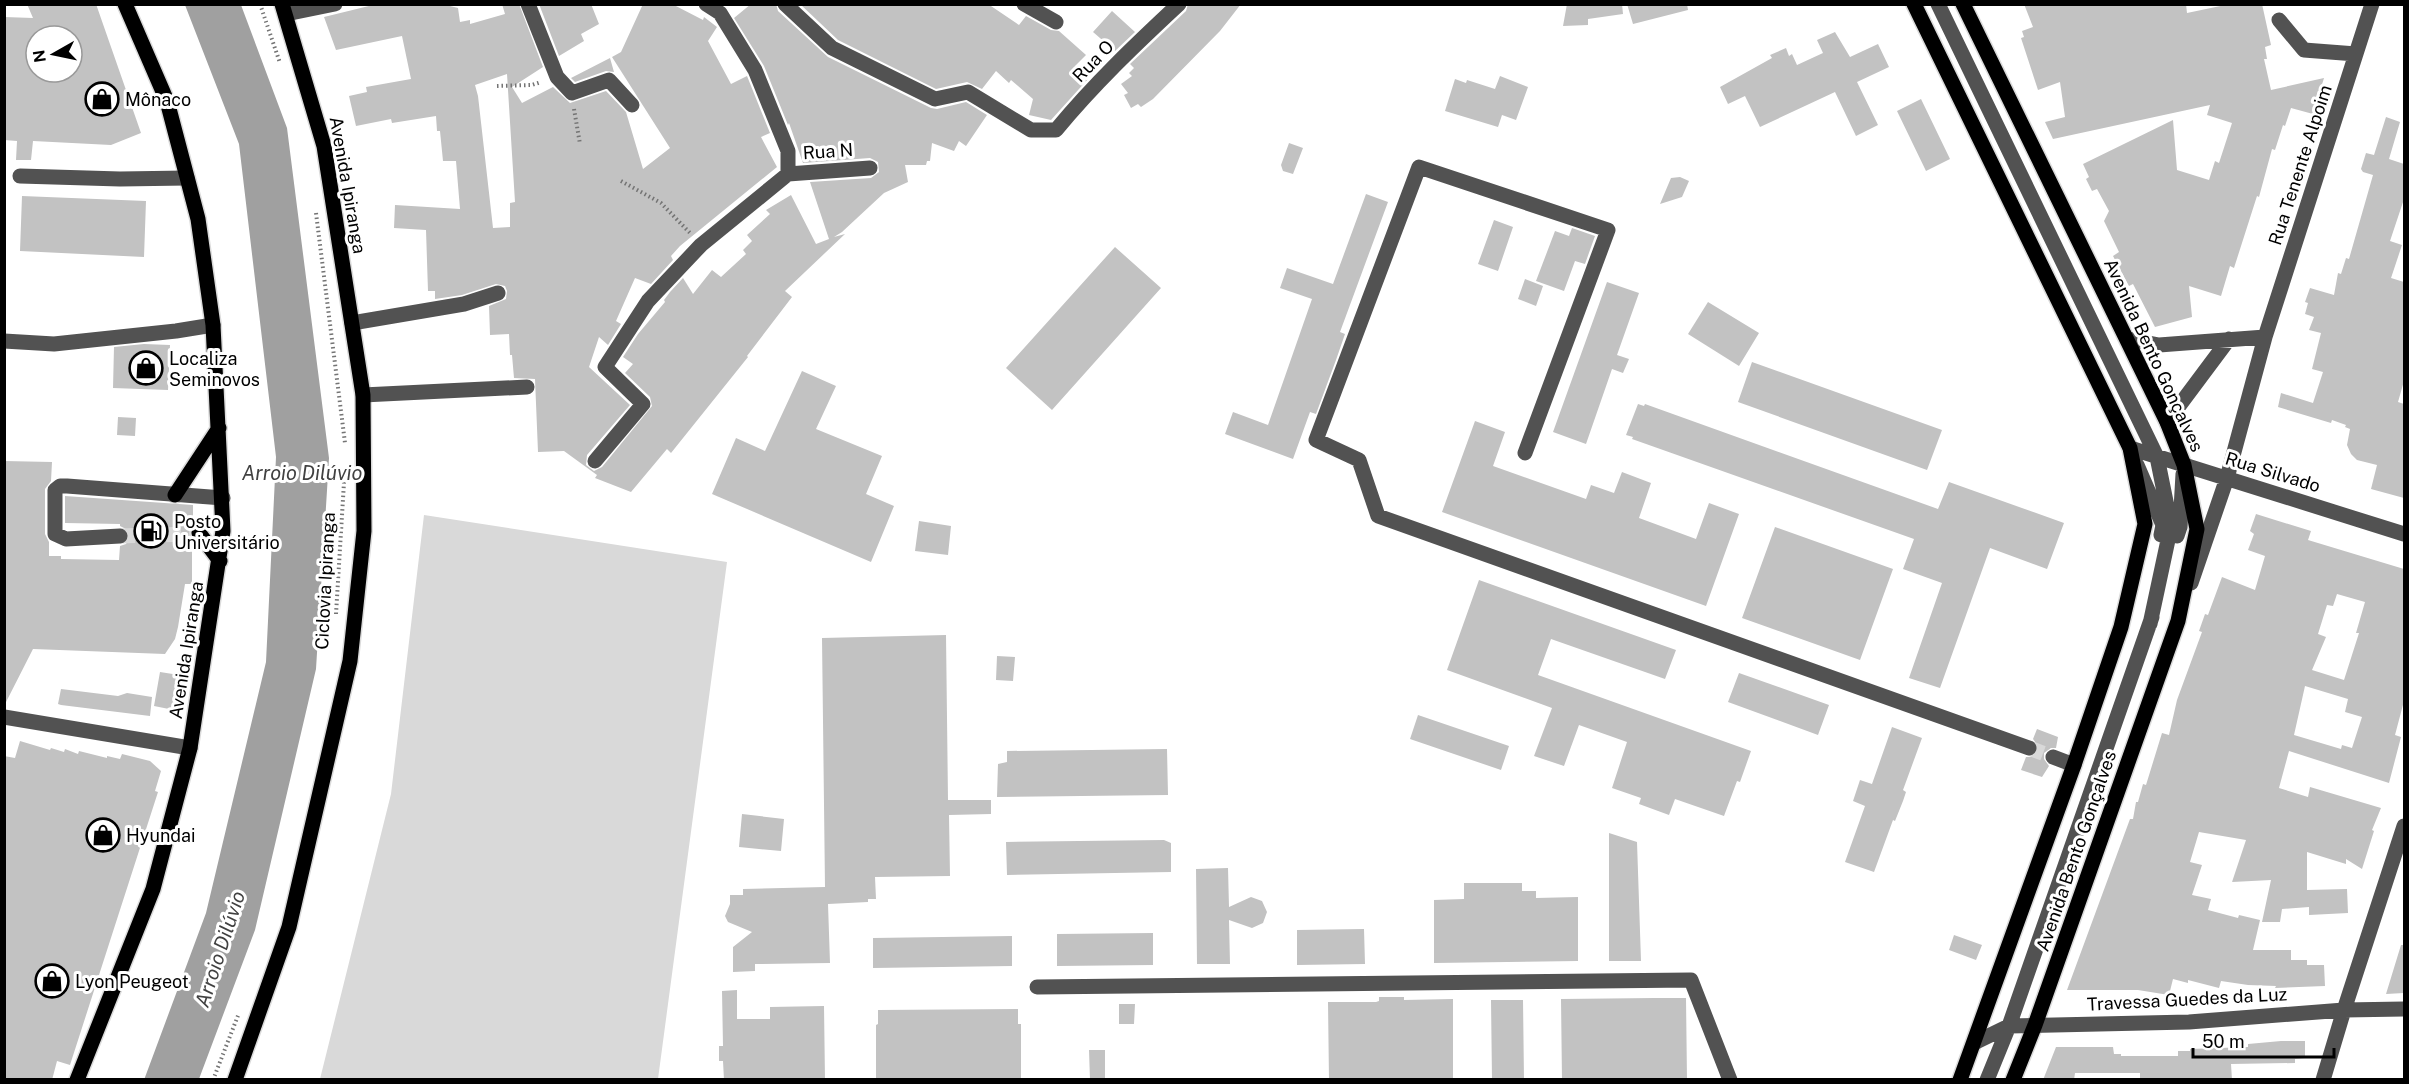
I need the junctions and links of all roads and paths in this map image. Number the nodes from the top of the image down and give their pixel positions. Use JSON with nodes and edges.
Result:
{"nodes":[{"id":1,"x":125,"y":4,"type":"edge"},
{"id":2,"x":260,"y":4,"type":"edge"},
{"id":3,"x":335,"y":4,"type":"edge"},
{"id":4,"x":528,"y":4,"type":"edge"},
{"id":5,"x":706,"y":4,"type":"edge"},
{"id":6,"x":785,"y":4,"type":"edge"},
{"id":7,"x":1024,"y":4,"type":"edge"},
{"id":8,"x":1179,"y":4,"type":"edge"},
{"id":9,"x":1914,"y":4,"type":"edge"},
{"id":10,"x":1938,"y":4,"type":"edge"},
{"id":11,"x":1963,"y":4,"type":"edge"},
{"id":12,"x":2372,"y":4,"type":"edge"},
{"id":13,"x":284,"y":9,"type":"edge"},
{"id":14,"x":724,"y":9,"type":"edge"},
{"id":15,"x":2279,"y":20,"type":"dead end"},
{"id":16,"x":1056,"y":22,"type":"dead end"},
{"id":17,"x":2356,"y":54,"type":"junction"},
{"id":18,"x":283,"y":71,"type":"dead end"},
{"id":19,"x":557,"y":77,"type":"junction"},
{"id":20,"x":497,"y":86,"type":"dead end"},
{"id":21,"x":572,"y":93,"type":"junction"},
{"id":22,"x":632,"y":105,"type":"dead end"},
{"id":23,"x":580,"y":144,"type":"dead end"},
{"id":24,"x":870,"y":168,"type":"dead end"},
{"id":25,"x":788,"y":174,"type":"junction"},
{"id":26,"x":20,"y":176,"type":"dead end"},
{"id":27,"x":187,"y":178,"type":"junction"},
{"id":28,"x":621,"y":181,"type":"dead end"},
{"id":29,"x":315,"y":207,"type":"dead end"},
{"id":30,"x":701,"y":245,"type":"junction"},
{"id":31,"x":498,"y":293,"type":"dead end"},
{"id":32,"x":352,"y":323,"type":"junction"},
{"id":33,"x":213,"y":325,"type":"junction"},
{"id":34,"x":2265,"y":337,"type":"junction"},
{"id":35,"x":2128,"y":339,"type":"junction"},
{"id":36,"x":2229,"y":339,"type":"junction"},
{"id":37,"x":4,"y":341,"type":"edge"},
{"id":38,"x":527,"y":387,"type":"dead end"},
{"id":39,"x":363,"y":395,"type":"junction"},
{"id":40,"x":2167,"y":422,"type":"junction"},
{"id":41,"x":219,"y":428,"type":"junction"},
{"id":42,"x":2130,"y":448,"type":"junction"},
{"id":43,"x":346,"y":451,"type":"dead end"},
{"id":44,"x":1525,"y":453,"type":"dead end"},
{"id":45,"x":2157,"y":457,"type":"junction"},
{"id":46,"x":595,"y":461,"type":"dead end"},
{"id":47,"x":345,"y":463,"type":"dead end"},
{"id":48,"x":2184,"y":465,"type":"junction"},
{"id":49,"x":2227,"y":478,"type":"junction"},
{"id":50,"x":175,"y":495,"type":"junction"},
{"id":51,"x":223,"y":498,"type":"junction"},
{"id":52,"x":223,"y":531,"type":"junction"},
{"id":53,"x":196,"y":533,"type":"joint"},
{"id":54,"x":2404,"y":534,"type":"edge"},
{"id":55,"x":120,"y":536,"type":"tunnel mouth"},
{"id":56,"x":220,"y":561,"type":"junction"},
{"id":57,"x":336,"y":618,"type":"dead end"},
{"id":58,"x":2178,"y":621,"type":"junction"},
{"id":59,"x":2150,"y":624,"type":"junction"},
{"id":60,"x":4,"y":717,"type":"edge"},
{"id":61,"x":190,"y":748,"type":"junction"},
{"id":62,"x":2029,"y":748,"type":"tunnel mouth"},
{"id":63,"x":2053,"y":757,"type":"tunnel mouth"},
{"id":64,"x":2074,"y":765,"type":"junction"},
{"id":65,"x":2404,"y":826,"type":"edge"},
{"id":66,"x":1037,"y":987,"type":"dead end"},
{"id":67,"x":242,"y":1004,"type":"dead end"},
{"id":68,"x":2404,"y":1009,"type":"edge"},
{"id":69,"x":2344,"y":1010,"type":"junction"},
{"id":70,"x":2035,"y":1025,"type":"junction"},
{"id":71,"x":2009,"y":1026,"type":"junction"},
{"id":72,"x":1976,"y":1042,"type":"junction"},
{"id":73,"x":77,"y":1080,"type":"edge"},
{"id":74,"x":213,"y":1080,"type":"edge"},
{"id":75,"x":235,"y":1080,"type":"edge"},
{"id":76,"x":1730,"y":1080,"type":"edge"},
{"id":77,"x":1960,"y":1080,"type":"edge"},
{"id":78,"x":1987,"y":1080,"type":"edge"},
{"id":79,"x":2013,"y":1080,"type":"edge"},
{"id":80,"x":2323,"y":1080,"type":"edge"}],
"edges":[{"from":1,"to":27,"type":"main road","name":"Avenida Ipiranga"},
{"from":2,"to":18,"type":"path"},
{"from":3,"to":13,"type":"street"},
{"from":4,"to":19,"type":"street"},
{"from":5,"to":14,"type":"street"},
{"from":6,"to":8,"type":"street","name":"Rua O"},
{"from":7,"to":16,"type":"street"},
{"from":9,"to":42,"type":"main road","name":"Avenida Bento Gonçalves"},
{"from":10,"to":45,"type":"street"},
{"from":11,"to":35,"type":"main road","name":"Avenida Bento Gonçalves"},
{"from":12,"to":17,"type":"street","name":"Rua Tenente Alpoim"},
{"from":13,"to":32,"type":"main road","name":"Avenida Ipiranga"},
{"from":14,"to":25,"type":"street"},
{"from":15,"to":17,"type":"street"},
{"from":17,"to":34,"type":"street","name":"Rua Tenente Alpoim"},
{"from":19,"to":20,"type":"path"},
{"from":19,"to":21,"type":"street"},
{"from":21,"to":22,"type":"street"},
{"from":21,"to":23,"type":"path"},
{"from":24,"to":25,"type":"street","name":"Rua N"},
{"from":25,"to":30,"type":"street"},
{"from":26,"to":27,"type":"street"},
{"from":27,"to":33,"type":"main road","name":"Avenida Ipiranga"},
{"from":28,"to":30,"type":"path"},
{"from":29,"to":43,"type":"path"},
{"from":30,"to":46,"type":"street"},
{"from":31,"to":32,"type":"street"},
{"from":32,"to":39,"type":"main road","name":"Avenida Ipiranga"},
{"from":33,"to":37,"type":"street"},
{"from":33,"to":41,"type":"main road","name":"Avenida Ipiranga"},
{"from":34,"to":36,"type":"street"},
{"from":34,"to":49,"type":"street","name":"Rua Tenente Alpoim"},
{"from":35,"to":36,"type":"street"},
{"from":35,"to":40,"type":"main road","name":"Avenida Bento Gonçalves"},
{"from":36,"to":40,"type":"street"},
{"from":38,"to":39,"type":"street"},
{"from":39,"to":75,"type":"main road","name":"Avenida Ipiranga"},
{"from":40,"to":48,"type":"main road","name":"Avenida Bento Gonçalves"},
{"from":41,"to":50,"type":"main road"},
{"from":41,"to":51,"type":"main road","name":"Avenida Ipiranga"},
{"from":42,"to":45,"type":"street","name":"Rua Silvado"},
{"from":42,"to":59,"type":"street"},
{"from":42,"to":64,"type":"main road","name":"Avenida Bento Gonçalves"},
{"from":44,"to":62,"type":"street"},
{"from":45,"to":48,"type":"street","name":"Rua Silvado"},
{"from":45,"to":59,"type":"street"},
{"from":47,"to":57,"type":"path","name":"Ciclovia Ipiranga"},
{"from":48,"to":49,"type":"street","name":"Rua Silvado"},
{"from":48,"to":58,"type":"main road","name":"Avenida Bento Gonçalves"},
{"from":48,"to":59,"type":"street"},
{"from":49,"to":54,"type":"street","name":"Rua Silvado"},
{"from":49,"to":58,"type":"street","name":"Rua Tenente Alpoim"},
{"from":50,"to":51,"type":"street"},
{"from":50,"to":55,"type":"street"},
{"from":51,"to":52,"type":"main road","name":"Avenida Ipiranga"},
{"from":52,"to":53,"type":"street"},
{"from":52,"to":56,"type":"main road","name":"Avenida Ipiranga"},
{"from":53,"to":56,"type":"main road"},
{"from":56,"to":61,"type":"main road","name":"Avenida Ipiranga"},
{"from":58,"to":70,"type":"main road","name":"Avenida Bento Gonçalves"},
{"from":59,"to":71,"type":"street"},
{"from":60,"to":61,"type":"street"},
{"from":61,"to":73,"type":"main road","name":"Avenida Ipiranga"},
{"from":63,"to":64,"type":"street"},
{"from":64,"to":72,"type":"main road","name":"Avenida Bento Gonçalves"},
{"from":65,"to":69,"type":"street"},
{"from":66,"to":76,"type":"street"},
{"from":67,"to":74,"type":"path"},
{"from":68,"to":69,"type":"street","name":"Travessa Guedes da Luz"},
{"from":69,"to":70,"type":"street","name":"Travessa Guedes da Luz"},
{"from":69,"to":80,"type":"street"},
{"from":70,"to":71,"type":"street","name":"Travessa Guedes da Luz"},
{"from":70,"to":79,"type":"main road","name":"Avenida Bento Gonçalves"},
{"from":71,"to":72,"type":"street","name":"Travessa Guedes da Luz"},
{"from":71,"to":78,"type":"street"},
{"from":72,"to":77,"type":"main road","name":"Avenida Bento Gonçalves"}]}
